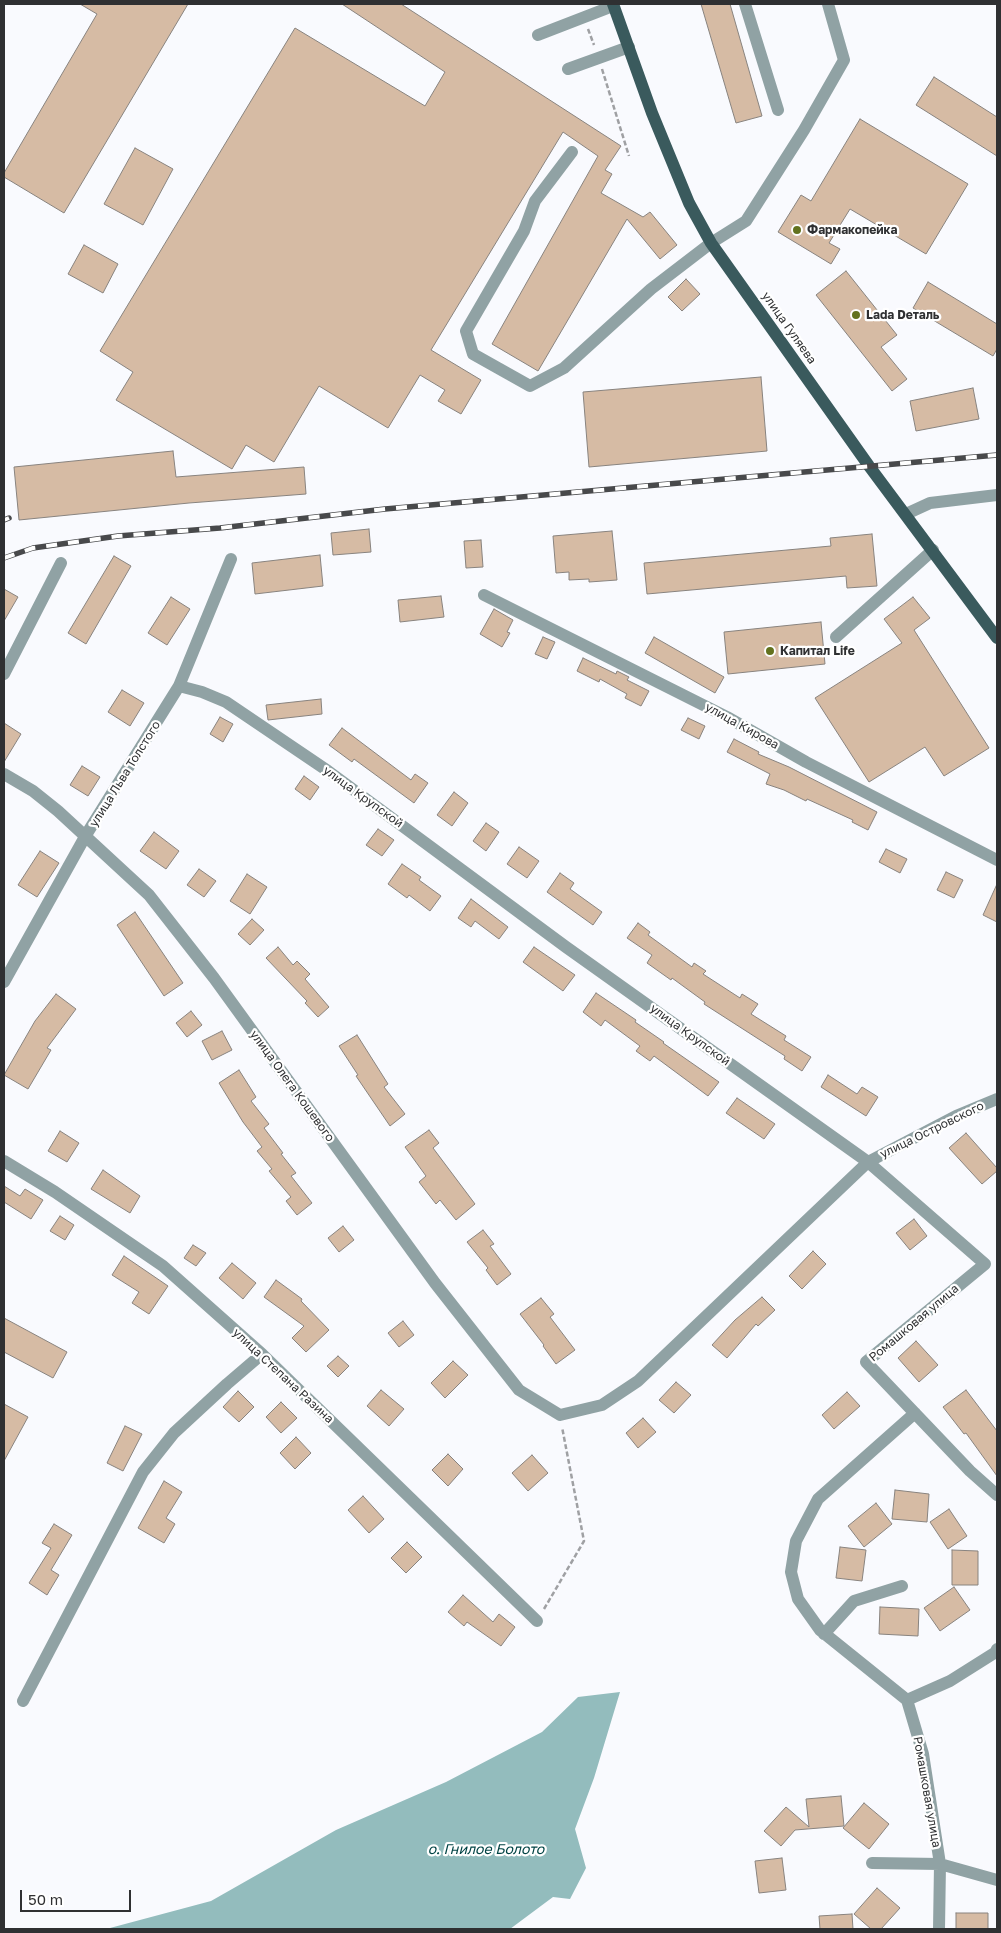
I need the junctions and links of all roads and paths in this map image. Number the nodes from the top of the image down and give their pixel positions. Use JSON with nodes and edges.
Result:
{"nodes":[{"id":1,"x":744,"y":4,"type":"edge"},
{"id":2,"x":828,"y":4,"type":"edge"},
{"id":3,"x":613,"y":5,"type":"edge"},
{"id":4,"x":584,"y":17,"type":"junction"},
{"id":5,"x":538,"y":35,"type":"dead end"},
{"id":6,"x":629,"y":47,"type":"junction"},
{"id":7,"x":599,"y":57,"type":"junction"},
{"id":8,"x":568,"y":69,"type":"dead end"},
{"id":9,"x":778,"y":110,"type":"dead end"},
{"id":10,"x":572,"y":152,"type":"dead end"},
{"id":11,"x":629,"y":156,"type":"dead end"},
{"id":12,"x":711,"y":243,"type":"junction"},
{"id":13,"x":997,"y":495,"type":"edge"},
{"id":14,"x":906,"y":514,"type":"junction"},
{"id":15,"x":933,"y":550,"type":"junction"},
{"id":16,"x":231,"y":559,"type":"dead end"},
{"id":17,"x":61,"y":563,"type":"dead end"},
{"id":18,"x":484,"y":595,"type":"dead end"},
{"id":19,"x":836,"y":637,"type":"dead end"},
{"id":20,"x":997,"y":638,"type":"edge"},
{"id":21,"x":4,"y":674,"type":"edge"},
{"id":22,"x":179,"y":686,"type":"junction"},
{"id":23,"x":4,"y":774,"type":"edge"},
{"id":24,"x":86,"y":836,"type":"junction"},
{"id":25,"x":997,"y":860,"type":"edge"},
{"id":26,"x":4,"y":982,"type":"edge"},
{"id":27,"x":997,"y":1099,"type":"edge"},
{"id":28,"x":4,"y":1160,"type":"edge"},
{"id":29,"x":868,"y":1162,"type":"junction"},
{"id":30,"x":262,"y":1354,"type":"junction"},
{"id":31,"x":915,"y":1413,"type":"junction"},
{"id":32,"x":560,"y":1415,"type":"junction"},
{"id":33,"x":997,"y":1495,"type":"edge"},
{"id":34,"x":902,"y":1586,"type":"dead end"},
{"id":35,"x":537,"y":1621,"type":"joint"},
{"id":36,"x":824,"y":1634,"type":"junction"},
{"id":37,"x":997,"y":1649,"type":"edge"},
{"id":38,"x":907,"y":1700,"type":"junction"},
{"id":39,"x":23,"y":1701,"type":"dead end"},
{"id":40,"x":872,"y":1863,"type":"dead end"},
{"id":41,"x":940,"y":1864,"type":"junction"},
{"id":42,"x":997,"y":1880,"type":"edge"},
{"id":43,"x":939,"y":1929,"type":"edge"}],
"edges":[{"from":1,"to":9,"type":"street"},
{"from":2,"to":12,"type":"street"},
{"from":3,"to":4,"type":"street"},
{"from":3,"to":6,"type":"main road","name":"улица Гуляева"},
{"from":4,"to":5,"type":"street"},
{"from":4,"to":7,"type":"path"},
{"from":6,"to":7,"type":"street"},
{"from":6,"to":12,"type":"main road","name":"улица Гуляева"},
{"from":7,"to":8,"type":"street"},
{"from":7,"to":11,"type":"path"},
{"from":10,"to":12,"type":"street"},
{"from":12,"to":14,"type":"main road","name":"улица Гуляева"},
{"from":13,"to":14,"type":"street"},
{"from":14,"to":15,"type":"main road","name":"улица Гуляева"},
{"from":15,"to":19,"type":"street"},
{"from":15,"to":20,"type":"main road","name":"улица Гуляева"},
{"from":16,"to":22,"type":"street","name":"улица Льва Толстого"},
{"from":17,"to":21,"type":"street"},
{"from":18,"to":25,"type":"street","name":"улица Кирова"},
{"from":22,"to":24,"type":"street","name":"улица Льва Толстого"},
{"from":22,"to":29,"type":"street","name":"улица Крупской"},
{"from":23,"to":24,"type":"street","name":"улица Олега Кошевого"},
{"from":24,"to":26,"type":"street","name":"улица Льва Толстого"},
{"from":24,"to":32,"type":"street","name":"улица Олега Кошевого"},
{"from":27,"to":29,"type":"street","name":"улица Островского"},
{"from":28,"to":30,"type":"street","name":"улица Степана Разина"},
{"from":29,"to":31,"type":"street","name":"Ромашковая улица"},
{"from":29,"to":32,"type":"street"},
{"from":30,"to":35,"type":"street","name":"улица Степана Разина"},
{"from":30,"to":39,"type":"street"},
{"from":31,"to":33,"type":"street","name":"Ромашковая улица"},
{"from":31,"to":36,"type":"street"},
{"from":32,"to":35,"type":"path"},
{"from":34,"to":36,"type":"street"},
{"from":36,"to":38,"type":"street"},
{"from":37,"to":38,"type":"street"},
{"from":38,"to":41,"type":"street","name":"Ромашковая улица"},
{"from":40,"to":41,"type":"street"},
{"from":41,"to":42,"type":"street"},
{"from":41,"to":43,"type":"street","name":"Ромашковая улица"}]}
